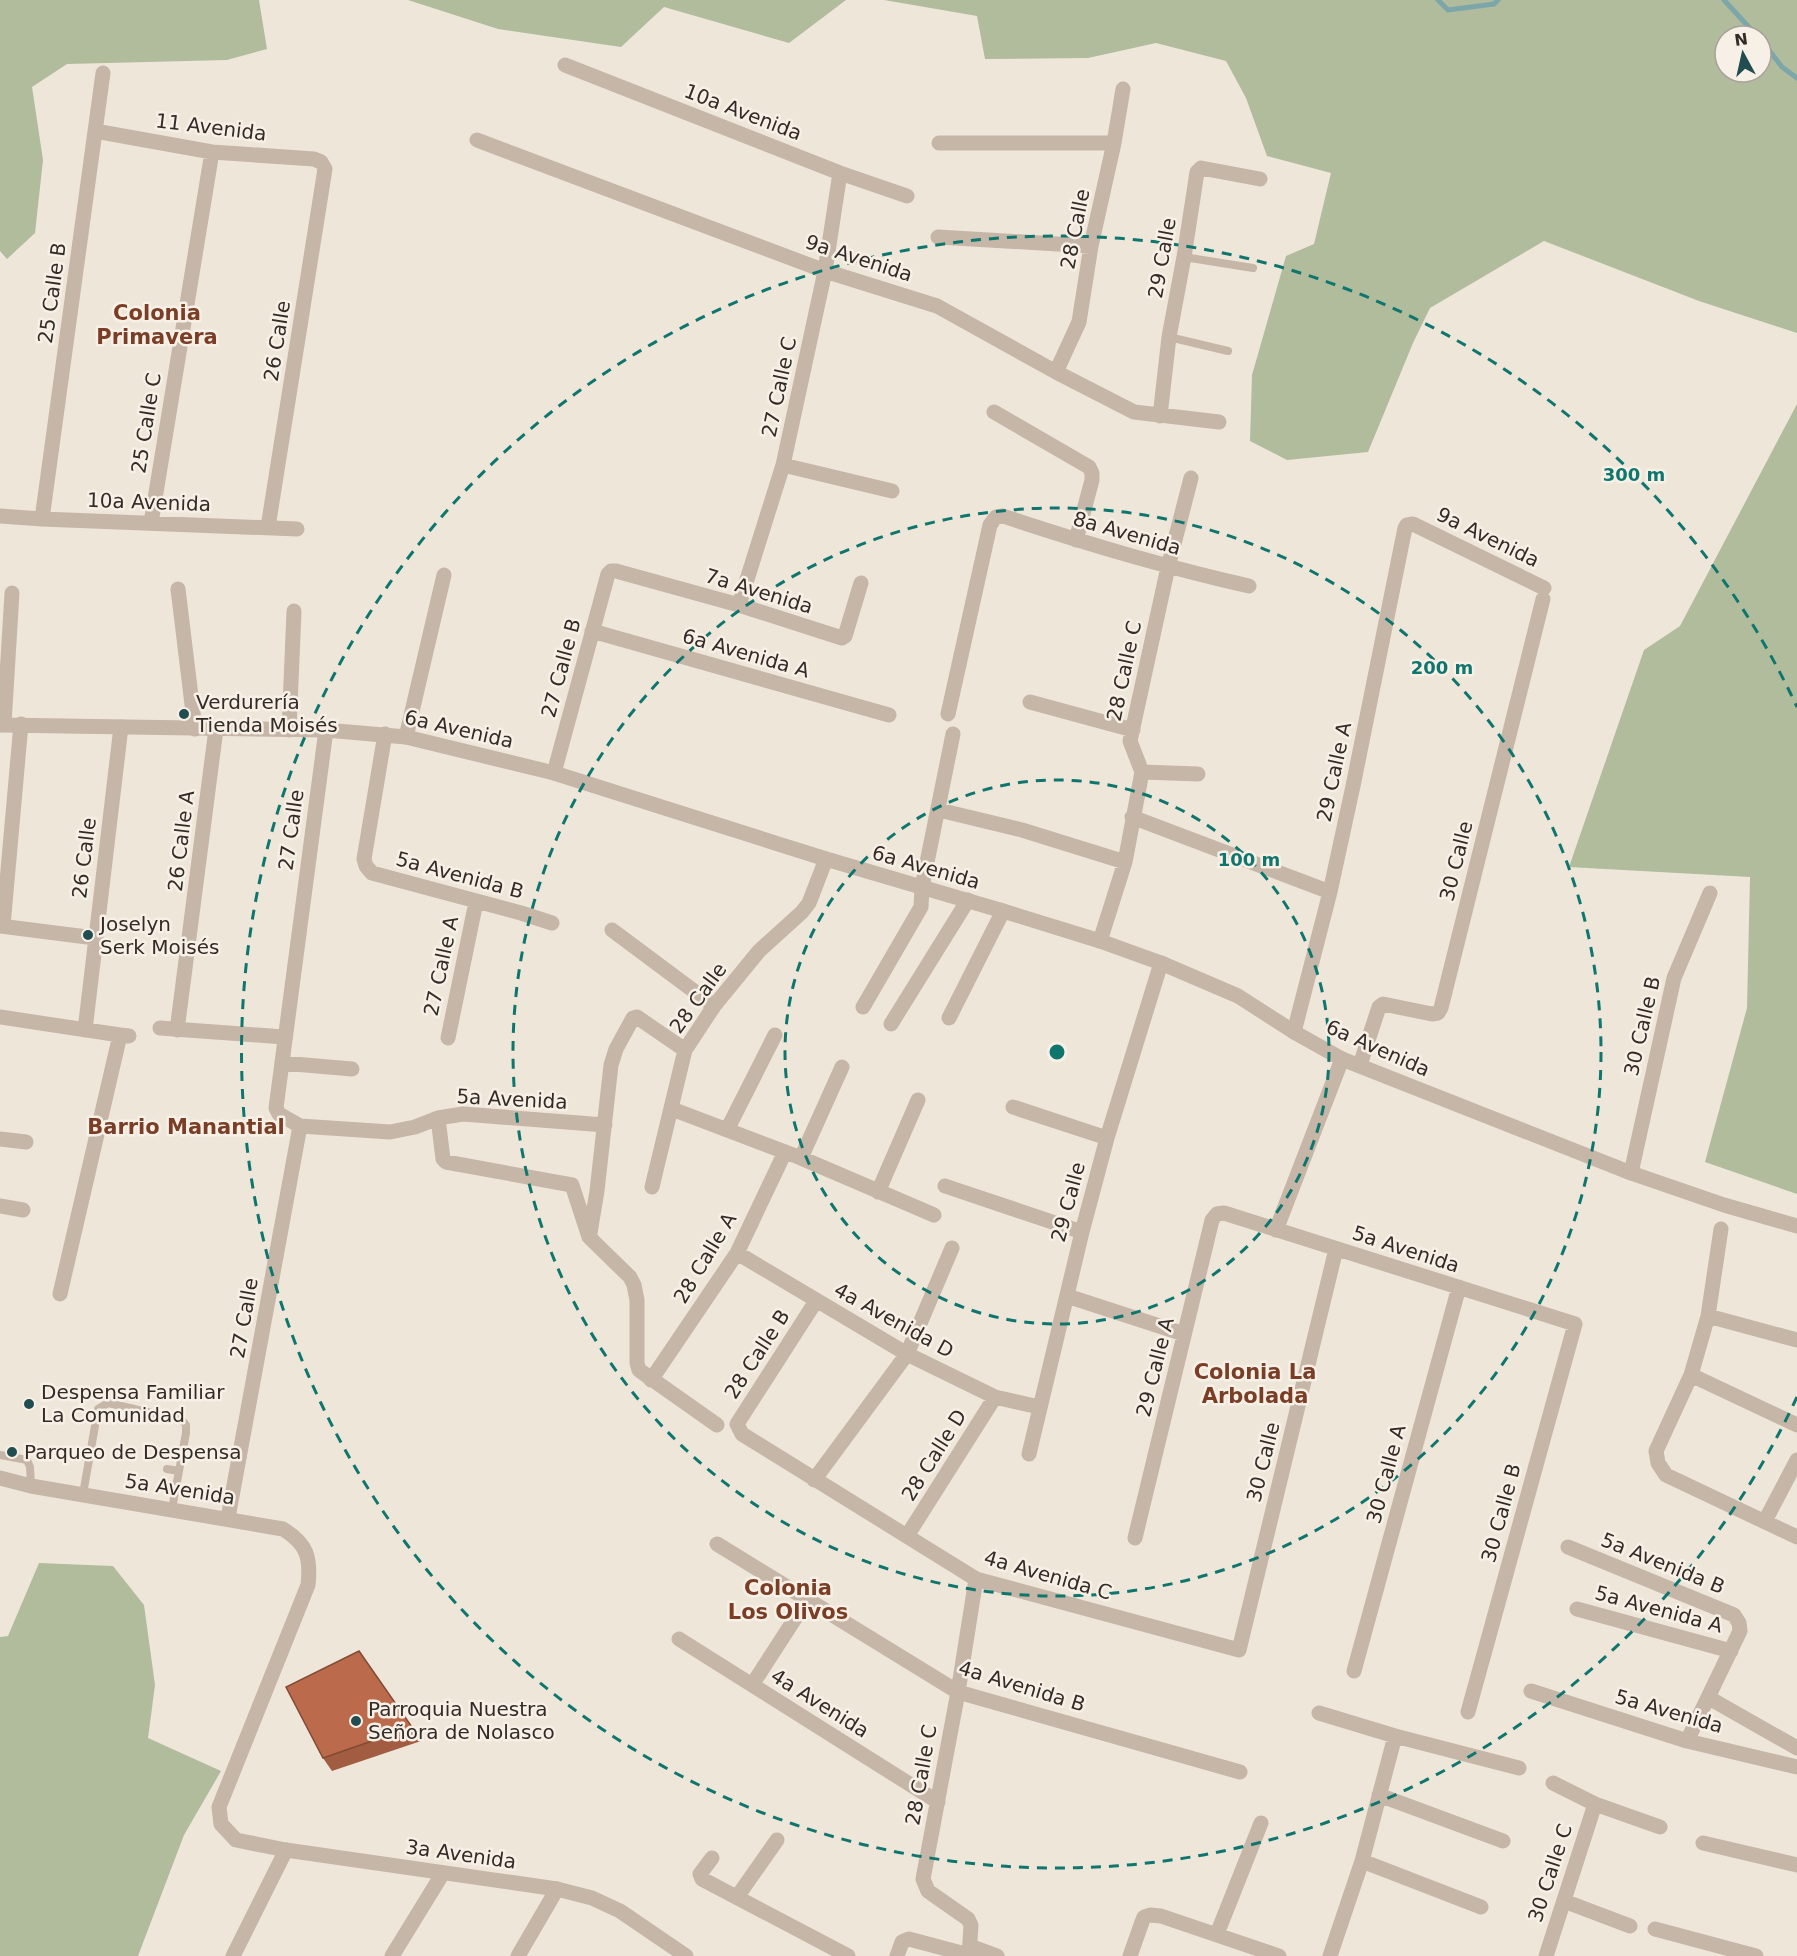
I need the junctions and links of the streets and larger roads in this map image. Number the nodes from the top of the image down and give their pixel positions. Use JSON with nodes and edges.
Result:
{"nodes":[{"id":1,"x":565,"y":65,"type":"dead end"},
{"id":2,"x":103,"y":73,"type":"dead end"},
{"id":3,"x":1123,"y":89,"type":"dead end"},
{"id":4,"x":95,"y":131,"type":"junction"},
{"id":5,"x":477,"y":140,"type":"dead end"},
{"id":6,"x":939,"y":143,"type":"dead end"},
{"id":7,"x":1114,"y":143,"type":"junction"},
{"id":8,"x":212,"y":152,"type":"junction"},
{"id":9,"x":321,"y":162,"type":"joint"},
{"id":10,"x":840,"y":173,"type":"junction"},
{"id":11,"x":1260,"y":179,"type":"dead end"},
{"id":12,"x":907,"y":196,"type":"dead end"},
{"id":13,"x":938,"y":237,"type":"dead end"},
{"id":14,"x":1091,"y":246,"type":"junction"},
{"id":15,"x":825,"y":271,"type":"junction"},
{"id":16,"x":1056,"y":372,"type":"junction"},
{"id":17,"x":994,"y":412,"type":"dead end"},
{"id":18,"x":1160,"y":416,"type":"junction"},
{"id":19,"x":1219,"y":422,"type":"dead end"},
{"id":20,"x":783,"y":465,"type":"junction"},
{"id":21,"x":1191,"y":478,"type":"dead end"},
{"id":22,"x":892,"y":491,"type":"dead end"},
{"id":23,"x":0,"y":516,"type":"edge"},
{"id":24,"x":42,"y":519,"type":"junction"},
{"id":25,"x":151,"y":523,"type":"junction"},
{"id":26,"x":1413,"y":524,"type":"joint"},
{"id":27,"x":268,"y":528,"type":"junction"},
{"id":28,"x":297,"y":529,"type":"dead end"},
{"id":29,"x":1076,"y":540,"type":"junction"},
{"id":30,"x":1168,"y":567,"type":"junction"},
{"id":31,"x":608,"y":574,"type":"joint"},
{"id":32,"x":444,"y":575,"type":"dead end"},
{"id":33,"x":861,"y":583,"type":"dead end"},
{"id":34,"x":1249,"y":586,"type":"dead end"},
{"id":35,"x":177,"y":589,"type":"dead end"},
{"id":36,"x":12,"y":593,"type":"dead end"},
{"id":37,"x":1544,"y":593,"type":"joint"},
{"id":38,"x":740,"y":605,"type":"junction"},
{"id":39,"x":294,"y":611,"type":"dead end"},
{"id":40,"x":592,"y":631,"type":"junction"},
{"id":41,"x":1030,"y":702,"type":"dead end"},
{"id":42,"x":948,"y":714,"type":"dead end"},
{"id":43,"x":889,"y":716,"type":"dead end"},
{"id":44,"x":2,"y":724,"type":"edge"},
{"id":45,"x":21,"y":724,"type":"junction"},
{"id":46,"x":121,"y":727,"type":"junction"},
{"id":47,"x":195,"y":729,"type":"junction"},
{"id":48,"x":216,"y":729,"type":"junction"},
{"id":49,"x":1133,"y":729,"type":"junction"},
{"id":50,"x":288,"y":730,"type":"junction"},
{"id":51,"x":326,"y":730,"type":"junction"},
{"id":52,"x":385,"y":734,"type":"junction"},
{"id":53,"x":953,"y":734,"type":"dead end"},
{"id":54,"x":406,"y":737,"type":"junction"},
{"id":55,"x":1142,"y":772,"type":"junction"},
{"id":56,"x":554,"y":773,"type":"junction"},
{"id":57,"x":1198,"y":774,"type":"dead end"},
{"id":58,"x":939,"y":810,"type":"junction"},
{"id":59,"x":1132,"y":817,"type":"junction"},
{"id":60,"x":826,"y":859,"type":"junction"},
{"id":61,"x":1125,"y":862,"type":"junction"},
{"id":62,"x":922,"y":887,"type":"junction"},
{"id":63,"x":1330,"y":892,"type":"junction"},
{"id":64,"x":1710,"y":893,"type":"dead end"},
{"id":65,"x":968,"y":900,"type":"junction"},
{"id":66,"x":476,"y":902,"type":"junction"},
{"id":67,"x":1003,"y":910,"type":"junction"},
{"id":68,"x":552,"y":923,"type":"dead end"},
{"id":69,"x":2,"y":926,"type":"edge"},
{"id":70,"x":612,"y":930,"type":"dead end"},
{"id":71,"x":95,"y":938,"type":"junction"},
{"id":72,"x":1100,"y":941,"type":"junction"},
{"id":73,"x":1161,"y":963,"type":"junction"},
{"id":74,"x":714,"y":1006,"type":"junction"},
{"id":75,"x":863,"y":1007,"type":"dead end"},
{"id":76,"x":0,"y":1017,"type":"edge"},
{"id":77,"x":949,"y":1018,"type":"dead end"},
{"id":78,"x":891,"y":1024,"type":"dead end"},
{"id":79,"x":160,"y":1028,"type":"dead end"},
{"id":80,"x":85,"y":1030,"type":"junction"},
{"id":81,"x":177,"y":1030,"type":"junction"},
{"id":82,"x":1294,"y":1032,"type":"junction"},
{"id":83,"x":775,"y":1035,"type":"dead end"},
{"id":84,"x":284,"y":1037,"type":"junction"},
{"id":85,"x":448,"y":1038,"type":"dead end"},
{"id":86,"x":685,"y":1050,"type":"junction"},
{"id":87,"x":1342,"y":1059,"type":"junction"},
{"id":88,"x":282,"y":1063,"type":"junction"},
{"id":89,"x":1360,"y":1065,"type":"junction"},
{"id":90,"x":842,"y":1067,"type":"dead end"},
{"id":91,"x":352,"y":1069,"type":"dead end"},
{"id":92,"x":918,"y":1100,"type":"dead end"},
{"id":93,"x":1012,"y":1107,"type":"dead end"},
{"id":94,"x":672,"y":1109,"type":"junction"},
{"id":95,"x":279,"y":1114,"type":"joint"},
{"id":96,"x":438,"y":1118,"type":"junction"},
{"id":97,"x":605,"y":1125,"type":"junction"},
{"id":98,"x":300,"y":1126,"type":"junction"},
{"id":99,"x":727,"y":1130,"type":"junction"},
{"id":100,"x":1107,"y":1138,"type":"junction"},
{"id":101,"x":0,"y":1139,"type":"edge"},
{"id":102,"x":26,"y":1142,"type":"dead end"},
{"id":103,"x":785,"y":1152,"type":"junction"},
{"id":104,"x":801,"y":1158,"type":"junction"},
{"id":105,"x":1631,"y":1173,"type":"junction"},
{"id":106,"x":945,"y":1186,"type":"dead end"},
{"id":107,"x":652,"y":1187,"type":"dead end"},
{"id":108,"x":878,"y":1192,"type":"junction"},
{"id":109,"x":0,"y":1206,"type":"edge"},
{"id":110,"x":23,"y":1210,"type":"dead end"},
{"id":111,"x":1224,"y":1213,"type":"joint"},
{"id":112,"x":934,"y":1215,"type":"dead end"},
{"id":113,"x":1797,"y":1226,"type":"edge"},
{"id":114,"x":1276,"y":1230,"type":"junction"},
{"id":115,"x":1721,"y":1230,"type":"dead end"},
{"id":116,"x":1082,"y":1232,"type":"junction"},
{"id":117,"x":589,"y":1237,"type":"junction"},
{"id":118,"x":952,"y":1248,"type":"dead end"},
{"id":119,"x":1336,"y":1249,"type":"junction"},
{"id":120,"x":737,"y":1253,"type":"junction"},
{"id":121,"x":1459,"y":1287,"type":"junction"},
{"id":122,"x":60,"y":1294,"type":"dead end"},
{"id":123,"x":1067,"y":1296,"type":"junction"},
{"id":124,"x":816,"y":1301,"type":"junction"},
{"id":125,"x":1708,"y":1316,"type":"junction"},
{"id":126,"x":1575,"y":1324,"type":"joint"},
{"id":127,"x":1184,"y":1334,"type":"junction"},
{"id":128,"x":1797,"y":1340,"type":"edge"},
{"id":129,"x":906,"y":1354,"type":"junction"},
{"id":130,"x":1691,"y":1375,"type":"junction"},
{"id":131,"x":651,"y":1380,"type":"junction"},
{"id":132,"x":996,"y":1397,"type":"junction"},
{"id":133,"x":1039,"y":1407,"type":"junction"},
{"id":134,"x":717,"y":1425,"type":"dead end"},
{"id":135,"x":1797,"y":1425,"type":"edge"},
{"id":136,"x":738,"y":1430,"type":"joint"},
{"id":137,"x":1029,"y":1454,"type":"dead end"},
{"id":138,"x":1797,"y":1460,"type":"edge"},
{"id":139,"x":0,"y":1479,"type":"edge"},
{"id":140,"x":814,"y":1480,"type":"junction"},
{"id":141,"x":228,"y":1518,"type":"junction"},
{"id":142,"x":1765,"y":1521,"type":"junction"},
{"id":143,"x":907,"y":1536,"type":"junction"},
{"id":144,"x":1797,"y":1537,"type":"edge"},
{"id":145,"x":1135,"y":1538,"type":"dead end"},
{"id":146,"x":717,"y":1544,"type":"dead end"},
{"id":147,"x":1568,"y":1546,"type":"dead end"},
{"id":148,"x":976,"y":1579,"type":"junction"},
{"id":149,"x":807,"y":1600,"type":"junction"},
{"id":150,"x":1577,"y":1609,"type":"dead end"},
{"id":151,"x":679,"y":1640,"type":"dead end"},
{"id":152,"x":1239,"y":1650,"type":"joint"},
{"id":153,"x":1731,"y":1651,"type":"junction"},
{"id":154,"x":1354,"y":1671,"type":"dead end"},
{"id":155,"x":752,"y":1685,"type":"junction"},
{"id":156,"x":1531,"y":1691,"type":"dead end"},
{"id":157,"x":958,"y":1692,"type":"junction"},
{"id":158,"x":1709,"y":1698,"type":"junction"},
{"id":159,"x":1468,"y":1712,"type":"dead end"},
{"id":160,"x":1319,"y":1713,"type":"dead end"},
{"id":161,"x":1395,"y":1736,"type":"junction"},
{"id":162,"x":1687,"y":1741,"type":"junction"},
{"id":163,"x":1797,"y":1748,"type":"edge"},
{"id":164,"x":1797,"y":1767,"type":"edge"},
{"id":165,"x":1519,"y":1768,"type":"dead end"},
{"id":166,"x":1240,"y":1772,"type":"dead end"},
{"id":167,"x":1553,"y":1783,"type":"dead end"},
{"id":168,"x":1380,"y":1795,"type":"junction"},
{"id":169,"x":938,"y":1802,"type":"junction"},
{"id":170,"x":1595,"y":1804,"type":"junction"},
{"id":171,"x":1261,"y":1823,"type":"dead end"},
{"id":172,"x":220,"y":1824,"type":"joint"},
{"id":173,"x":1660,"y":1827,"type":"dead end"},
{"id":174,"x":777,"y":1839,"type":"dead end"},
{"id":175,"x":1503,"y":1841,"type":"dead end"},
{"id":176,"x":1703,"y":1843,"type":"dead end"},
{"id":177,"x":286,"y":1850,"type":"junction"},
{"id":178,"x":712,"y":1858,"type":"dead end"},
{"id":179,"x":1362,"y":1861,"type":"junction"},
{"id":180,"x":1797,"y":1865,"type":"edge"},
{"id":181,"x":443,"y":1873,"type":"junction"},
{"id":182,"x":557,"y":1889,"type":"junction"},
{"id":183,"x":737,"y":1898,"type":"junction"},
{"id":184,"x":1564,"y":1901,"type":"junction"},
{"id":185,"x":1481,"y":1908,"type":"dead end"},
{"id":186,"x":1630,"y":1926,"type":"dead end"},
{"id":187,"x":1655,"y":1929,"type":"dead end"},
{"id":188,"x":1217,"y":1934,"type":"junction"},
{"id":189,"x":969,"y":1952,"type":"edge"},
{"id":190,"x":1252,"y":1952,"type":"edge"},
{"id":191,"x":233,"y":1956,"type":"edge"},
{"id":192,"x":392,"y":1956,"type":"edge"},
{"id":193,"x":518,"y":1956,"type":"edge"},
{"id":194,"x":686,"y":1956,"type":"edge"},
{"id":195,"x":848,"y":1956,"type":"edge"},
{"id":196,"x":897,"y":1956,"type":"edge"},
{"id":197,"x":997,"y":1956,"type":"edge"},
{"id":198,"x":1130,"y":1956,"type":"edge"},
{"id":199,"x":1279,"y":1956,"type":"edge"},
{"id":200,"x":1330,"y":1956,"type":"edge"},
{"id":201,"x":1546,"y":1956,"type":"edge"},
{"id":202,"x":1756,"y":1956,"type":"edge"}],
"edges":[{"from":1,"to":10,"type":"street","name":"10a Avenida"},
{"from":2,"to":4,"type":"street","name":"25 Calle B"},
{"from":3,"to":7,"type":"street","name":"28 Calle"},
{"from":4,"to":8,"type":"street","name":"11 Avenida"},
{"from":4,"to":24,"type":"street","name":"25 Calle B"},
{"from":5,"to":15,"type":"street","name":"9a Avenida"},
{"from":6,"to":7,"type":"street"},
{"from":7,"to":14,"type":"street","name":"28 Calle"},
{"from":8,"to":9,"type":"street","name":"11 Avenida"},
{"from":8,"to":25,"type":"street","name":"25 Calle C"},
{"from":9,"to":27,"type":"street","name":"26 Calle"},
{"from":10,"to":12,"type":"street","name":"10a Avenida"},
{"from":10,"to":15,"type":"street","name":"27 Calle C"},
{"from":11,"to":18,"type":"street","name":"29 Calle"},
{"from":13,"to":14,"type":"street"},
{"from":14,"to":16,"type":"street","name":"28 Calle"},
{"from":15,"to":16,"type":"street","name":"9a Avenida"},
{"from":15,"to":20,"type":"street","name":"27 Calle C"},
{"from":16,"to":18,"type":"street","name":"9a Avenida"},
{"from":17,"to":29,"type":"street"},
{"from":18,"to":19,"type":"street","name":"9a Avenida"},
{"from":20,"to":22,"type":"street"},
{"from":20,"to":38,"type":"street","name":"27 Calle C"},
{"from":21,"to":30,"type":"street","name":"28 Calle C"},
{"from":23,"to":24,"type":"street","name":"10a Avenida"},
{"from":24,"to":25,"type":"street","name":"10a Avenida"},
{"from":25,"to":27,"type":"street","name":"10a Avenida"},
{"from":26,"to":37,"type":"street","name":"9a Avenida"},
{"from":26,"to":63,"type":"street","name":"29 Calle A"},
{"from":27,"to":28,"type":"street","name":"10a Avenida"},
{"from":29,"to":30,"type":"street","name":"8a Avenida"},
{"from":29,"to":42,"type":"street","name":"8a Avenida"},
{"from":30,"to":34,"type":"street","name":"8a Avenida"},
{"from":30,"to":49,"type":"street","name":"28 Calle C"},
{"from":31,"to":38,"type":"street","name":"7a Avenida"},
{"from":31,"to":40,"type":"street","name":"27 Calle B"},
{"from":32,"to":54,"type":"street"},
{"from":33,"to":38,"type":"street","name":"7a Avenida"},
{"from":35,"to":47,"type":"street"},
{"from":36,"to":44,"type":"street"},
{"from":37,"to":89,"type":"street","name":"30 Calle"},
{"from":39,"to":50,"type":"street"},
{"from":40,"to":43,"type":"street","name":"6a Avenida A"},
{"from":40,"to":56,"type":"street","name":"27 Calle B"},
{"from":41,"to":49,"type":"street"},
{"from":44,"to":45,"type":"street","name":"6a Avenida"},
{"from":45,"to":46,"type":"street","name":"6a Avenida"},
{"from":45,"to":69,"type":"street"},
{"from":46,"to":47,"type":"street","name":"6a Avenida"},
{"from":46,"to":71,"type":"street","name":"26 Calle"},
{"from":47,"to":48,"type":"street","name":"6a Avenida"},
{"from":48,"to":50,"type":"street","name":"6a Avenida"},
{"from":48,"to":81,"type":"street","name":"26 Calle A"},
{"from":49,"to":55,"type":"street","name":"28 Calle C"},
{"from":50,"to":51,"type":"street","name":"6a Avenida"},
{"from":51,"to":52,"type":"street","name":"6a Avenida"},
{"from":51,"to":84,"type":"street","name":"27 Calle"},
{"from":52,"to":54,"type":"street","name":"6a Avenida"},
{"from":52,"to":66,"type":"street","name":"5a Avenida B"},
{"from":53,"to":58,"type":"street"},
{"from":54,"to":56,"type":"street","name":"6a Avenida"},
{"from":55,"to":57,"type":"street"},
{"from":55,"to":59,"type":"street"},
{"from":56,"to":60,"type":"street","name":"6a Avenida"},
{"from":58,"to":61,"type":"street"},
{"from":58,"to":62,"type":"street"},
{"from":59,"to":61,"type":"street"},
{"from":59,"to":63,"type":"street"},
{"from":60,"to":62,"type":"street","name":"6a Avenida"},
{"from":60,"to":74,"type":"street","name":"28 Calle"},
{"from":61,"to":72,"type":"street"},
{"from":62,"to":65,"type":"street","name":"6a Avenida"},
{"from":62,"to":75,"type":"street"},
{"from":63,"to":82,"type":"street","name":"29 Calle A"},
{"from":64,"to":105,"type":"street","name":"30 Calle B"},
{"from":65,"to":67,"type":"street","name":"6a Avenida"},
{"from":65,"to":78,"type":"street"},
{"from":66,"to":68,"type":"street","name":"5a Avenida B"},
{"from":66,"to":85,"type":"street","name":"27 Calle A"},
{"from":67,"to":72,"type":"street","name":"6a Avenida"},
{"from":67,"to":77,"type":"street"},
{"from":69,"to":71,"type":"street"},
{"from":70,"to":74,"type":"street"},
{"from":71,"to":80,"type":"street","name":"26 Calle"},
{"from":72,"to":73,"type":"street","name":"6a Avenida"},
{"from":73,"to":82,"type":"street","name":"6a Avenida"},
{"from":73,"to":100,"type":"street","name":"29 Calle"},
{"from":74,"to":86,"type":"street","name":"28 Calle"},
{"from":76,"to":80,"type":"street"},
{"from":79,"to":81,"type":"street"},
{"from":80,"to":122,"type":"street"},
{"from":81,"to":84,"type":"street"},
{"from":82,"to":87,"type":"street","name":"6a Avenida"},
{"from":83,"to":99,"type":"street"},
{"from":84,"to":88,"type":"street","name":"27 Calle"},
{"from":86,"to":94,"type":"street","name":"28 Calle"},
{"from":86,"to":97,"type":"street"},
{"from":87,"to":89,"type":"street","name":"6a Avenida"},
{"from":87,"to":114,"type":"street"},
{"from":88,"to":91,"type":"street"},
{"from":88,"to":95,"type":"street","name":"27 Calle"},
{"from":89,"to":105,"type":"street","name":"6a Avenida"},
{"from":90,"to":104,"type":"street"},
{"from":92,"to":108,"type":"street"},
{"from":93,"to":100,"type":"street"},
{"from":94,"to":99,"type":"street"},
{"from":94,"to":107,"type":"street","name":"28 Calle"},
{"from":95,"to":98,"type":"street","name":"5a Avenida"},
{"from":96,"to":97,"type":"street","name":"5a Avenida"},
{"from":96,"to":98,"type":"street","name":"5a Avenida"},
{"from":96,"to":117,"type":"street"},
{"from":97,"to":117,"type":"street"},
{"from":98,"to":141,"type":"street","name":"27 Calle"},
{"from":99,"to":103,"type":"street"},
{"from":100,"to":116,"type":"street","name":"29 Calle"},
{"from":101,"to":102,"type":"street"},
{"from":103,"to":104,"type":"street"},
{"from":103,"to":120,"type":"street","name":"28 Calle A"},
{"from":104,"to":108,"type":"street"},
{"from":105,"to":113,"type":"street","name":"6a Avenida"},
{"from":106,"to":116,"type":"street"},
{"from":108,"to":112,"type":"street"},
{"from":109,"to":110,"type":"street"},
{"from":111,"to":114,"type":"street","name":"5a Avenida"},
{"from":111,"to":127,"type":"street","name":"29 Calle A"},
{"from":114,"to":119,"type":"street","name":"5a Avenida"},
{"from":115,"to":125,"type":"street"},
{"from":116,"to":123,"type":"street","name":"29 Calle"},
{"from":117,"to":131,"type":"street"},
{"from":118,"to":129,"type":"street"},
{"from":119,"to":121,"type":"street","name":"5a Avenida"},
{"from":119,"to":152,"type":"street","name":"30 Calle"},
{"from":120,"to":124,"type":"street","name":"4a Avenida D"},
{"from":120,"to":131,"type":"street","name":"28 Calle A"},
{"from":121,"to":126,"type":"street","name":"5a Avenida"},
{"from":121,"to":154,"type":"street","name":"30 Calle A"},
{"from":123,"to":127,"type":"street"},
{"from":123,"to":133,"type":"street","name":"29 Calle"},
{"from":124,"to":129,"type":"street","name":"4a Avenida D"},
{"from":124,"to":136,"type":"street","name":"28 Calle B"},
{"from":125,"to":128,"type":"street"},
{"from":125,"to":130,"type":"street"},
{"from":126,"to":159,"type":"street","name":"30 Calle B"},
{"from":127,"to":145,"type":"street","name":"29 Calle A"},
{"from":129,"to":132,"type":"street","name":"4a Avenida D"},
{"from":129,"to":140,"type":"street"},
{"from":130,"to":135,"type":"street"},
{"from":130,"to":142,"type":"street"},
{"from":131,"to":134,"type":"street"},
{"from":132,"to":133,"type":"street","name":"4a Avenida D"},
{"from":132,"to":143,"type":"street","name":"28 Calle D"},
{"from":133,"to":137,"type":"street","name":"29 Calle"},
{"from":136,"to":140,"type":"street","name":"4a Avenida C"},
{"from":138,"to":142,"type":"street"},
{"from":139,"to":141,"type":"street","name":"5a Avenida"},
{"from":140,"to":143,"type":"street","name":"4a Avenida C"},
{"from":141,"to":172,"type":"street","name":"5a Avenida"},
{"from":142,"to":144,"type":"street"},
{"from":143,"to":148,"type":"street","name":"4a Avenida C"},
{"from":146,"to":149,"type":"street","name":"4a Avenida B"},
{"from":147,"to":153,"type":"street","name":"5a Avenida B"},
{"from":148,"to":152,"type":"street","name":"4a Avenida C"},
{"from":148,"to":157,"type":"street","name":"28 Calle C"},
{"from":149,"to":155,"type":"street"},
{"from":149,"to":157,"type":"street","name":"4a Avenida B"},
{"from":150,"to":153,"type":"street","name":"5a Avenida A"},
{"from":151,"to":155,"type":"street","name":"4a Avenida"},
{"from":153,"to":158,"type":"street"},
{"from":155,"to":169,"type":"street","name":"4a Avenida"},
{"from":156,"to":162,"type":"street","name":"5a Avenida"},
{"from":157,"to":166,"type":"street","name":"4a Avenida B"},
{"from":157,"to":169,"type":"street","name":"28 Calle C"},
{"from":158,"to":162,"type":"street"},
{"from":158,"to":163,"type":"street"},
{"from":160,"to":161,"type":"street"},
{"from":161,"to":165,"type":"street"},
{"from":161,"to":168,"type":"street"},
{"from":162,"to":164,"type":"street","name":"5a Avenida"},
{"from":167,"to":170,"type":"street"},
{"from":168,"to":175,"type":"street"},
{"from":168,"to":179,"type":"street"},
{"from":169,"to":189,"type":"street","name":"28 Calle C"},
{"from":170,"to":173,"type":"street"},
{"from":170,"to":184,"type":"street","name":"30 Calle C"},
{"from":171,"to":188,"type":"street"},
{"from":172,"to":177,"type":"street","name":"3a Avenida"},
{"from":174,"to":183,"type":"street"},
{"from":176,"to":180,"type":"street"},
{"from":177,"to":181,"type":"street","name":"3a Avenida"},
{"from":177,"to":191,"type":"street"},
{"from":178,"to":183,"type":"street"},
{"from":179,"to":185,"type":"street"},
{"from":179,"to":200,"type":"street"},
{"from":181,"to":182,"type":"street","name":"3a Avenida"},
{"from":181,"to":192,"type":"street"},
{"from":182,"to":193,"type":"street"},
{"from":182,"to":194,"type":"street","name":"3a Avenida"},
{"from":183,"to":195,"type":"street"},
{"from":184,"to":186,"type":"street"},
{"from":184,"to":201,"type":"street","name":"30 Calle C"},
{"from":187,"to":202,"type":"street"},
{"from":188,"to":190,"type":"street"},
{"from":188,"to":198,"type":"street"},
{"from":189,"to":196,"type":"street"},
{"from":189,"to":197,"type":"street"},
{"from":190,"to":199,"type":"street"}]}
